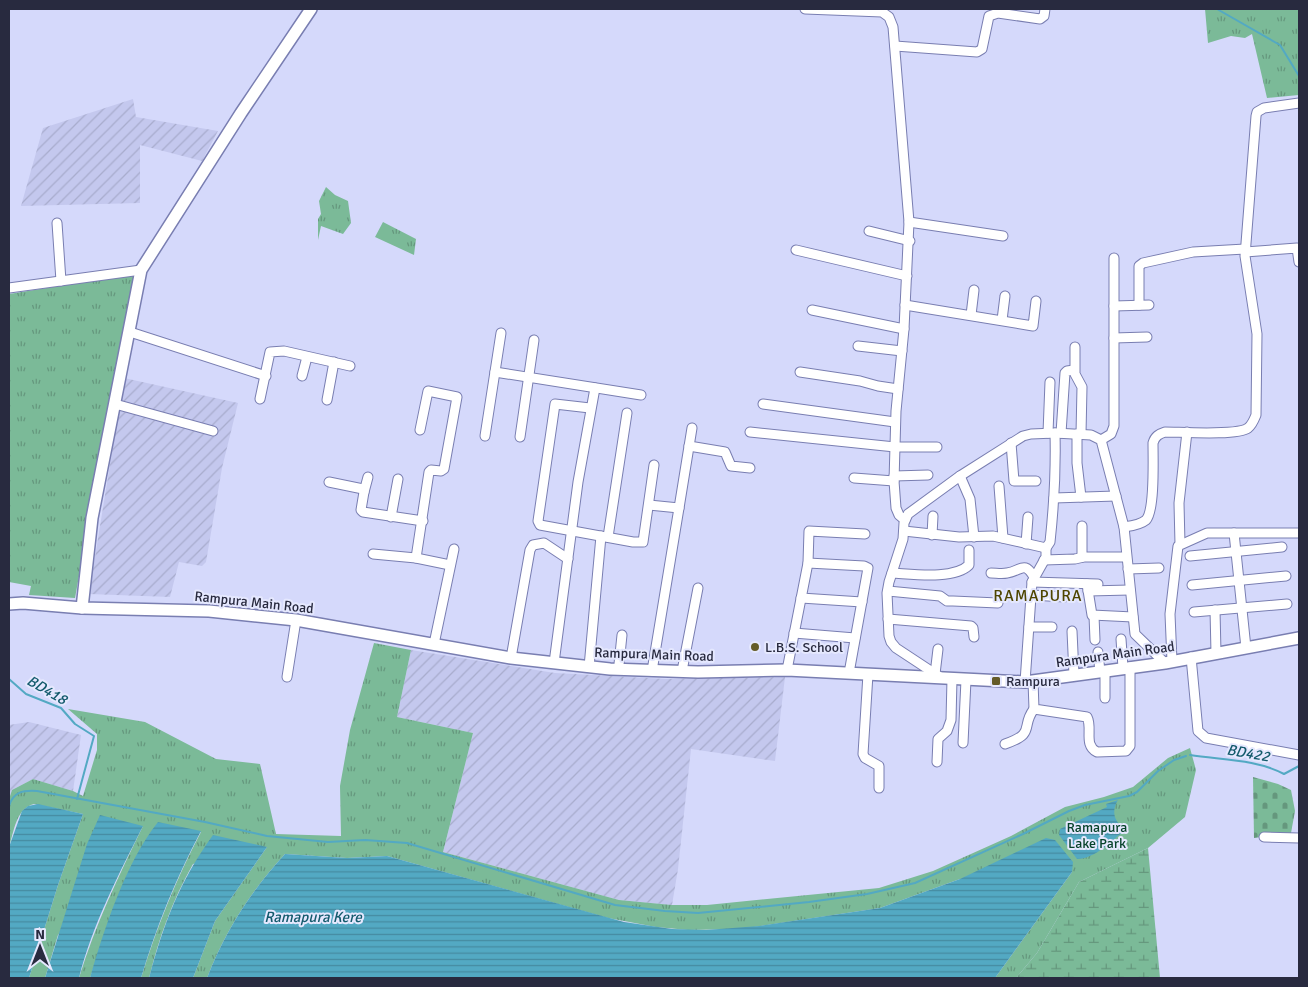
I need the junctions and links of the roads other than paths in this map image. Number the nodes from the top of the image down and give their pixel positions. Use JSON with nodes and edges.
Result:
{"nodes":[{"id":1,"x":311,"y":9,"type":"edge"},
{"id":2,"x":805,"y":9,"type":"edge"},
{"id":3,"x":1045,"y":9,"type":"edge"},
{"id":4,"x":895,"y":46,"type":"junction"},
{"id":5,"x":1299,"y":103,"type":"edge"},
{"id":6,"x":909,"y":222,"type":"junction"},
{"id":7,"x":57,"y":223,"type":"dead end"},
{"id":8,"x":869,"y":231,"type":"dead end"},
{"id":9,"x":1003,"y":236,"type":"dead end"},
{"id":10,"x":910,"y":241,"type":"junction"},
{"id":11,"x":796,"y":250,"type":"dead end"},
{"id":12,"x":1245,"y":251,"type":"junction"},
{"id":13,"x":1114,"y":258,"type":"dead end"},
{"id":14,"x":1299,"y":262,"type":"edge"},
{"id":15,"x":141,"y":270,"type":"junction"},
{"id":16,"x":907,"y":276,"type":"junction"},
{"id":17,"x":61,"y":282,"type":"junction"},
{"id":18,"x":9,"y":288,"type":"edge"},
{"id":19,"x":974,"y":290,"type":"dead end"},
{"id":20,"x":1005,"y":296,"type":"dead end"},
{"id":21,"x":1036,"y":301,"type":"dead end"},
{"id":22,"x":905,"y":305,"type":"junction"},
{"id":23,"x":1114,"y":306,"type":"junction"},
{"id":24,"x":812,"y":310,"type":"dead end"},
{"id":25,"x":971,"y":316,"type":"junction"},
{"id":26,"x":1002,"y":320,"type":"junction"},
{"id":27,"x":904,"y":329,"type":"junction"},
{"id":28,"x":130,"y":332,"type":"junction"},
{"id":29,"x":501,"y":334,"type":"dead end"},
{"id":30,"x":1147,"y":337,"type":"dead end"},
{"id":31,"x":1114,"y":338,"type":"junction"},
{"id":32,"x":534,"y":340,"type":"dead end"},
{"id":33,"x":858,"y":346,"type":"dead end"},
{"id":34,"x":1075,"y":347,"type":"dead end"},
{"id":35,"x":902,"y":351,"type":"junction"},
{"id":36,"x":307,"y":357,"type":"junction"},
{"id":37,"x":334,"y":362,"type":"junction"},
{"id":38,"x":350,"y":366,"type":"dead end"},
{"id":39,"x":1074,"y":370,"type":"junction"},
{"id":40,"x":495,"y":372,"type":"junction"},
{"id":41,"x":800,"y":372,"type":"dead end"},
{"id":42,"x":266,"y":376,"type":"junction"},
{"id":43,"x":302,"y":376,"type":"dead end"},
{"id":44,"x":528,"y":378,"type":"junction"},
{"id":45,"x":1050,"y":382,"type":"dead end"},
{"id":46,"x":595,"y":388,"type":"junction"},
{"id":47,"x":898,"y":389,"type":"junction"},
{"id":48,"x":641,"y":395,"type":"dead end"},
{"id":49,"x":260,"y":399,"type":"dead end"},
{"id":50,"x":327,"y":400,"type":"dead end"},
{"id":51,"x":115,"y":404,"type":"junction"},
{"id":52,"x":763,"y":404,"type":"dead end"},
{"id":53,"x":590,"y":408,"type":"junction"},
{"id":54,"x":627,"y":413,"type":"dead end"},
{"id":55,"x":895,"y":422,"type":"junction"},
{"id":56,"x":692,"y":428,"type":"dead end"},
{"id":57,"x":420,"y":430,"type":"dead end"},
{"id":58,"x":213,"y":431,"type":"dead end"},
{"id":59,"x":750,"y":432,"type":"dead end"},
{"id":60,"x":1187,"y":432,"type":"junction"},
{"id":61,"x":1055,"y":433,"type":"junction"},
{"id":62,"x":1079,"y":434,"type":"junction"},
{"id":63,"x":486,"y":436,"type":"dead end"},
{"id":64,"x":520,"y":437,"type":"dead end"},
{"id":65,"x":1100,"y":440,"type":"junction"},
{"id":66,"x":1011,"y":443,"type":"junction"},
{"id":67,"x":689,"y":446,"type":"junction"},
{"id":68,"x":895,"y":447,"type":"junction"},
{"id":69,"x":937,"y":447,"type":"dead end"},
{"id":70,"x":654,"y":465,"type":"dead end"},
{"id":71,"x":750,"y":468,"type":"dead end"},
{"id":72,"x":928,"y":475,"type":"dead end"},
{"id":73,"x":960,"y":476,"type":"junction"},
{"id":74,"x":368,"y":477,"type":"dead end"},
{"id":75,"x":854,"y":478,"type":"dead end"},
{"id":76,"x":894,"y":478,"type":"junction"},
{"id":77,"x":398,"y":479,"type":"dead end"},
{"id":78,"x":329,"y":482,"type":"dead end"},
{"id":79,"x":1036,"y":482,"type":"dead end"},
{"id":80,"x":999,"y":486,"type":"dead end"},
{"id":81,"x":364,"y":492,"type":"junction"},
{"id":82,"x":1116,"y":496,"type":"junction"},
{"id":83,"x":1081,"y":497,"type":"junction"},
{"id":84,"x":1054,"y":498,"type":"junction"},
{"id":85,"x":649,"y":505,"type":"junction"},
{"id":86,"x":679,"y":508,"type":"junction"},
{"id":87,"x":933,"y":516,"type":"dead end"},
{"id":88,"x":391,"y":517,"type":"junction"},
{"id":89,"x":1028,"y":517,"type":"dead end"},
{"id":90,"x":905,"y":520,"type":"junction"},
{"id":91,"x":422,"y":521,"type":"junction"},
{"id":92,"x":1082,"y":526,"type":"dead end"},
{"id":93,"x":1124,"y":527,"type":"junction"},
{"id":94,"x":904,"y":531,"type":"junction"},
{"id":95,"x":571,"y":532,"type":"junction"},
{"id":96,"x":1234,"y":533,"type":"junction"},
{"id":97,"x":1299,"y":533,"type":"edge"},
{"id":98,"x":865,"y":534,"type":"dead end"},
{"id":99,"x":932,"y":535,"type":"junction"},
{"id":100,"x":604,"y":537,"type":"junction"},
{"id":101,"x":974,"y":537,"type":"junction"},
{"id":102,"x":1003,"y":538,"type":"junction"},
{"id":103,"x":1026,"y":544,"type":"junction"},
{"id":104,"x":1180,"y":544,"type":"junction"},
{"id":105,"x":1282,"y":547,"type":"dead end"},
{"id":106,"x":1046,"y":548,"type":"junction"},
{"id":107,"x":454,"y":549,"type":"dead end"},
{"id":108,"x":969,"y":550,"type":"dead end"},
{"id":109,"x":1236,"y":552,"type":"junction"},
{"id":110,"x":372,"y":554,"type":"dead end"},
{"id":111,"x":1190,"y":556,"type":"dead end"},
{"id":112,"x":1082,"y":557,"type":"junction"},
{"id":113,"x":1126,"y":557,"type":"junction"},
{"id":114,"x":416,"y":558,"type":"junction"},
{"id":115,"x":568,"y":558,"type":"junction"},
{"id":116,"x":1044,"y":560,"type":"junction"},
{"id":117,"x":808,"y":563,"type":"junction"},
{"id":118,"x":450,"y":565,"type":"junction"},
{"id":119,"x":1159,"y":568,"type":"dead end"},
{"id":120,"x":1128,"y":569,"type":"junction"},
{"id":121,"x":892,"y":572,"type":"junction"},
{"id":122,"x":991,"y":573,"type":"dead end"},
{"id":123,"x":1286,"y":576,"type":"dead end"},
{"id":124,"x":1033,"y":580,"type":"junction"},
{"id":125,"x":1239,"y":580,"type":"junction"},
{"id":126,"x":1098,"y":584,"type":"dead end"},
{"id":127,"x":1192,"y":585,"type":"dead end"},
{"id":128,"x":698,"y":588,"type":"dead end"},
{"id":129,"x":1087,"y":588,"type":"junction"},
{"id":130,"x":1130,"y":590,"type":"junction"},
{"id":131,"x":888,"y":591,"type":"junction"},
{"id":132,"x":1031,"y":595,"type":"junction"},
{"id":133,"x":1065,"y":596,"type":"dead end"},
{"id":134,"x":801,"y":598,"type":"junction"},
{"id":135,"x":862,"y":602,"type":"junction"},
{"id":136,"x":998,"y":603,"type":"dead end"},
{"id":137,"x":9,"y":604,"type":"edge"},
{"id":138,"x":1288,"y":604,"type":"dead end"},
{"id":139,"x":82,"y":608,"type":"junction"},
{"id":140,"x":1242,"y":608,"type":"junction"},
{"id":141,"x":1214,"y":610,"type":"junction"},
{"id":142,"x":1194,"y":612,"type":"dead end"},
{"id":143,"x":1094,"y":616,"type":"junction"},
{"id":144,"x":1133,"y":617,"type":"junction"},
{"id":145,"x":888,"y":619,"type":"junction"},
{"id":146,"x":296,"y":620,"type":"junction"},
{"id":147,"x":1029,"y":627,"type":"junction"},
{"id":148,"x":1052,"y":627,"type":"dead end"},
{"id":149,"x":1072,"y":631,"type":"dead end"},
{"id":150,"x":794,"y":632,"type":"junction"},
{"id":151,"x":622,"y":635,"type":"dead end"},
{"id":152,"x":974,"y":637,"type":"dead end"},
{"id":153,"x":855,"y":638,"type":"junction"},
{"id":154,"x":1299,"y":638,"type":"edge"},
{"id":155,"x":1122,"y":639,"type":"dead end"},
{"id":156,"x":1095,"y":640,"type":"dead end"},
{"id":157,"x":434,"y":644,"type":"junction"},
{"id":158,"x":1246,"y":648,"type":"junction"},
{"id":159,"x":938,"y":649,"type":"dead end"},
{"id":160,"x":1098,"y":652,"type":"dead end"},
{"id":161,"x":1216,"y":653,"type":"junction"},
{"id":162,"x":1191,"y":657,"type":"junction"},
{"id":163,"x":511,"y":658,"type":"junction"},
{"id":164,"x":554,"y":662,"type":"junction"},
{"id":165,"x":1168,"y":662,"type":"junction"},
{"id":166,"x":619,"y":664,"type":"junction"},
{"id":167,"x":589,"y":667,"type":"junction"},
{"id":168,"x":1127,"y":668,"type":"junction"},
{"id":169,"x":606,"y":669,"type":"junction"},
{"id":170,"x":637,"y":670,"type":"junction"},
{"id":171,"x":787,"y":670,"type":"junction"},
{"id":172,"x":652,"y":671,"type":"junction"},
{"id":173,"x":682,"y":671,"type":"junction"},
{"id":174,"x":1102,"y":671,"type":"junction"},
{"id":175,"x":849,"y":673,"type":"junction"},
{"id":176,"x":868,"y":674,"type":"junction"},
{"id":177,"x":1074,"y":675,"type":"junction"},
{"id":178,"x":287,"y":677,"type":"dead end"},
{"id":179,"x":943,"y":677,"type":"junction"},
{"id":180,"x":966,"y":680,"type":"junction"},
{"id":181,"x":1029,"y":681,"type":"junction"},
{"id":182,"x":1105,"y":698,"type":"dead end"},
{"id":183,"x":1034,"y":709,"type":"junction"},
{"id":184,"x":964,"y":743,"type":"dead end"},
{"id":185,"x":1005,"y":744,"type":"dead end"},
{"id":186,"x":1299,"y":755,"type":"edge"},
{"id":187,"x":937,"y":762,"type":"dead end"},
{"id":188,"x":879,"y":788,"type":"dead end"},
{"id":189,"x":1264,"y":837,"type":"dead end"},
{"id":190,"x":1297,"y":838,"type":"edge"}],
"edges":[{"from":1,"to":15,"type":"main road"},
{"from":2,"to":4,"type":"street"},
{"from":3,"to":4,"type":"street"},
{"from":4,"to":6,"type":"street"},
{"from":5,"to":12,"type":"street"},
{"from":6,"to":9,"type":"street"},
{"from":6,"to":10,"type":"street"},
{"from":7,"to":17,"type":"street"},
{"from":8,"to":10,"type":"street"},
{"from":10,"to":16,"type":"street"},
{"from":11,"to":16,"type":"street"},
{"from":12,"to":14,"type":"street"},
{"from":12,"to":23,"type":"street"},
{"from":12,"to":60,"type":"street"},
{"from":13,"to":23,"type":"street"},
{"from":15,"to":17,"type":"street"},
{"from":15,"to":28,"type":"main road"},
{"from":16,"to":22,"type":"street"},
{"from":17,"to":18,"type":"street"},
{"from":19,"to":25,"type":"street"},
{"from":20,"to":26,"type":"street"},
{"from":21,"to":26,"type":"street"},
{"from":22,"to":25,"type":"street"},
{"from":22,"to":27,"type":"street"},
{"from":23,"to":31,"type":"street"},
{"from":24,"to":27,"type":"street"},
{"from":25,"to":26,"type":"street"},
{"from":27,"to":35,"type":"street"},
{"from":28,"to":42,"type":"street"},
{"from":28,"to":51,"type":"main road"},
{"from":29,"to":40,"type":"street"},
{"from":30,"to":31,"type":"street"},
{"from":31,"to":65,"type":"street"},
{"from":32,"to":44,"type":"street"},
{"from":33,"to":35,"type":"street"},
{"from":34,"to":39,"type":"street"},
{"from":35,"to":47,"type":"street"},
{"from":36,"to":37,"type":"street"},
{"from":36,"to":42,"type":"street"},
{"from":36,"to":43,"type":"street"},
{"from":37,"to":38,"type":"street"},
{"from":37,"to":50,"type":"street"},
{"from":39,"to":61,"type":"street"},
{"from":39,"to":62,"type":"street"},
{"from":40,"to":44,"type":"street"},
{"from":40,"to":63,"type":"street"},
{"from":41,"to":47,"type":"street"},
{"from":42,"to":49,"type":"street"},
{"from":44,"to":46,"type":"street"},
{"from":44,"to":64,"type":"street"},
{"from":45,"to":61,"type":"street"},
{"from":46,"to":48,"type":"street"},
{"from":46,"to":53,"type":"street"},
{"from":47,"to":55,"type":"street"},
{"from":51,"to":58,"type":"street"},
{"from":51,"to":139,"type":"main road"},
{"from":52,"to":55,"type":"street"},
{"from":53,"to":95,"type":"street"},
{"from":53,"to":95,"type":"street"},
{"from":54,"to":100,"type":"street"},
{"from":55,"to":68,"type":"street"},
{"from":56,"to":67,"type":"street"},
{"from":57,"to":91,"type":"street"},
{"from":59,"to":68,"type":"street"},
{"from":60,"to":93,"type":"street"},
{"from":60,"to":104,"type":"street"},
{"from":61,"to":62,"type":"street"},
{"from":61,"to":66,"type":"street"},
{"from":61,"to":84,"type":"street"},
{"from":62,"to":65,"type":"street"},
{"from":62,"to":83,"type":"street"},
{"from":65,"to":82,"type":"street"},
{"from":66,"to":73,"type":"street"},
{"from":66,"to":79,"type":"street"},
{"from":67,"to":71,"type":"street"},
{"from":67,"to":86,"type":"street"},
{"from":68,"to":69,"type":"street"},
{"from":68,"to":76,"type":"street"},
{"from":70,"to":85,"type":"street"},
{"from":72,"to":76,"type":"street"},
{"from":73,"to":90,"type":"street"},
{"from":73,"to":101,"type":"street"},
{"from":74,"to":81,"type":"street"},
{"from":75,"to":76,"type":"street"},
{"from":76,"to":90,"type":"street"},
{"from":77,"to":88,"type":"street"},
{"from":78,"to":81,"type":"street"},
{"from":80,"to":102,"type":"street"},
{"from":81,"to":88,"type":"street"},
{"from":82,"to":83,"type":"street"},
{"from":82,"to":93,"type":"street"},
{"from":83,"to":84,"type":"street"},
{"from":84,"to":106,"type":"street"},
{"from":85,"to":86,"type":"street"},
{"from":85,"to":100,"type":"street"},
{"from":86,"to":172,"type":"street"},
{"from":87,"to":99,"type":"street"},
{"from":88,"to":91,"type":"street"},
{"from":89,"to":103,"type":"street"},
{"from":90,"to":94,"type":"street"},
{"from":91,"to":114,"type":"street"},
{"from":92,"to":112,"type":"street"},
{"from":93,"to":113,"type":"street"},
{"from":94,"to":99,"type":"street"},
{"from":94,"to":121,"type":"street"},
{"from":95,"to":100,"type":"street"},
{"from":95,"to":115,"type":"street"},
{"from":96,"to":97,"type":"street"},
{"from":96,"to":104,"type":"street"},
{"from":96,"to":109,"type":"street"},
{"from":98,"to":117,"type":"street"},
{"from":99,"to":101,"type":"street"},
{"from":100,"to":167,"type":"street"},
{"from":101,"to":102,"type":"street"},
{"from":102,"to":103,"type":"street"},
{"from":103,"to":106,"type":"street"},
{"from":104,"to":165,"type":"street"},
{"from":105,"to":109,"type":"street"},
{"from":106,"to":116,"type":"street"},
{"from":107,"to":118,"type":"street"},
{"from":108,"to":121,"type":"street"},
{"from":109,"to":111,"type":"street"},
{"from":109,"to":125,"type":"street"},
{"from":110,"to":114,"type":"street"},
{"from":112,"to":113,"type":"street"},
{"from":112,"to":116,"type":"street"},
{"from":113,"to":120,"type":"street"},
{"from":114,"to":118,"type":"street"},
{"from":115,"to":163,"type":"street"},
{"from":115,"to":164,"type":"street"},
{"from":116,"to":124,"type":"street"},
{"from":117,"to":134,"type":"street"},
{"from":117,"to":135,"type":"street"},
{"from":118,"to":157,"type":"street"},
{"from":119,"to":120,"type":"street"},
{"from":120,"to":130,"type":"street"},
{"from":121,"to":131,"type":"street"},
{"from":122,"to":124,"type":"street"},
{"from":123,"to":125,"type":"street"},
{"from":124,"to":129,"type":"street"},
{"from":124,"to":132,"type":"street"},
{"from":125,"to":127,"type":"street"},
{"from":125,"to":140,"type":"street"},
{"from":126,"to":129,"type":"street"},
{"from":128,"to":173,"type":"street"},
{"from":129,"to":130,"type":"street"},
{"from":129,"to":143,"type":"street"},
{"from":130,"to":144,"type":"street"},
{"from":131,"to":136,"type":"street"},
{"from":131,"to":145,"type":"street"},
{"from":132,"to":133,"type":"street"},
{"from":132,"to":147,"type":"street"},
{"from":134,"to":135,"type":"street"},
{"from":134,"to":150,"type":"street"},
{"from":135,"to":153,"type":"street"},
{"from":137,"to":139,"type":"main road","name":"Rampura Main Road"},
{"from":138,"to":140,"type":"street"},
{"from":139,"to":146,"type":"main road","name":"Rampura Main Road"},
{"from":140,"to":141,"type":"street"},
{"from":140,"to":158,"type":"street"},
{"from":141,"to":142,"type":"street"},
{"from":141,"to":161,"type":"street"},
{"from":143,"to":144,"type":"street"},
{"from":143,"to":156,"type":"street"},
{"from":144,"to":165,"type":"street"},
{"from":145,"to":152,"type":"street"},
{"from":145,"to":179,"type":"street"},
{"from":146,"to":157,"type":"main road","name":"Rampura Main Road"},
{"from":146,"to":178,"type":"street"},
{"from":147,"to":148,"type":"street"},
{"from":147,"to":181,"type":"street"},
{"from":149,"to":177,"type":"street"},
{"from":150,"to":153,"type":"street"},
{"from":150,"to":171,"type":"street"},
{"from":151,"to":166,"type":"street"},
{"from":153,"to":175,"type":"street"},
{"from":154,"to":158,"type":"main road","name":"Rampura Main Road"},
{"from":155,"to":168,"type":"street"},
{"from":157,"to":163,"type":"main road","name":"Rampura Main Road"},
{"from":158,"to":161,"type":"main road","name":"Rampura Main Road"},
{"from":159,"to":179,"type":"street"},
{"from":160,"to":174,"type":"street"},
{"from":161,"to":162,"type":"main road","name":"Rampura Main Road"},
{"from":162,"to":165,"type":"main road","name":"Rampura Main Road"},
{"from":162,"to":186,"type":"street"},
{"from":163,"to":164,"type":"main road","name":"Rampura Main Road"},
{"from":164,"to":167,"type":"main road","name":"Rampura Main Road"},
{"from":165,"to":168,"type":"main road","name":"Rampura Main Road"},
{"from":166,"to":169,"type":"street"},
{"from":166,"to":170,"type":"street"},
{"from":167,"to":169,"type":"main road","name":"Rampura Main Road"},
{"from":168,"to":174,"type":"main road","name":"Rampura Main Road"},
{"from":168,"to":183,"type":"street"},
{"from":169,"to":170,"type":"main road","name":"Rampura Main Road"},
{"from":170,"to":172,"type":"main road","name":"Rampura Main Road"},
{"from":171,"to":173,"type":"main road","name":"Rampura Main Road"},
{"from":171,"to":175,"type":"main road","name":"Rampura Main Road"},
{"from":172,"to":173,"type":"main road","name":"Rampura Main Road"},
{"from":174,"to":177,"type":"main road","name":"Rampura Main Road"},
{"from":174,"to":182,"type":"street"},
{"from":175,"to":176,"type":"main road","name":"Rampura Main Road"},
{"from":176,"to":179,"type":"main road","name":"Rampura Main Road"},
{"from":176,"to":188,"type":"street"},
{"from":177,"to":181,"type":"main road","name":"Rampura Main Road"},
{"from":179,"to":180,"type":"main road","name":"Rampura Main Road"},
{"from":179,"to":187,"type":"street"},
{"from":180,"to":181,"type":"main road","name":"Rampura Main Road"},
{"from":180,"to":184,"type":"street"},
{"from":181,"to":183,"type":"street"},
{"from":183,"to":185,"type":"street"},
{"from":189,"to":190,"type":"street"}]}
